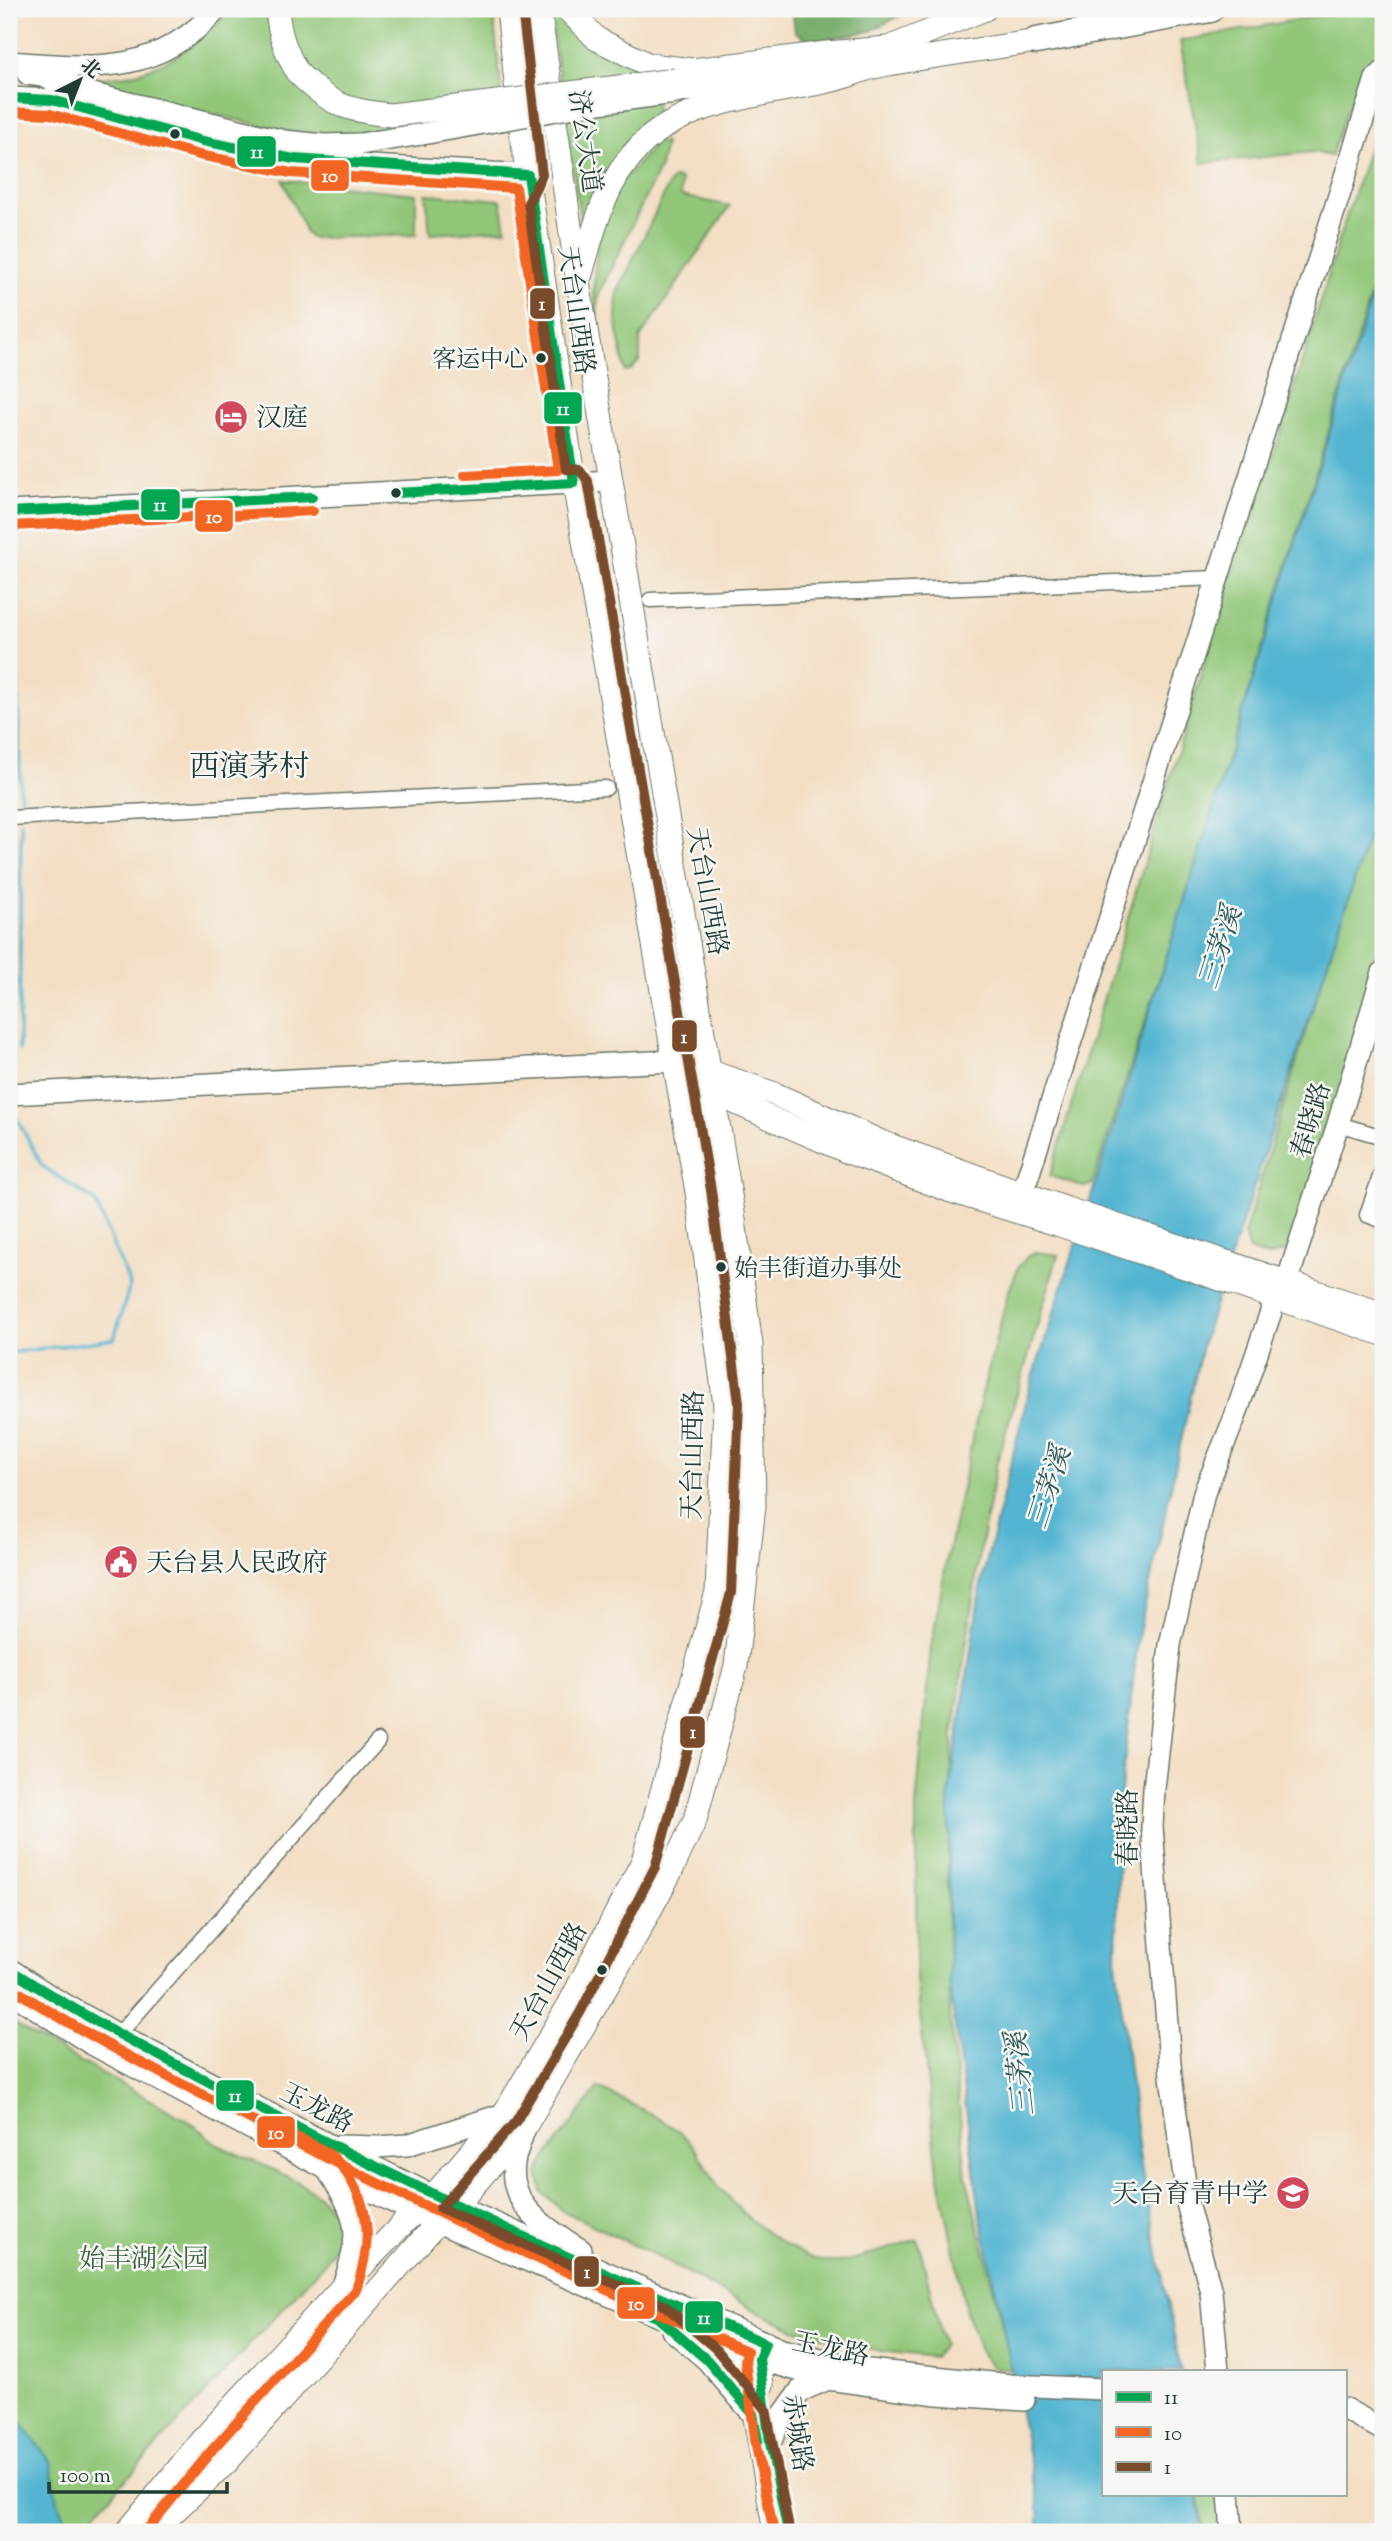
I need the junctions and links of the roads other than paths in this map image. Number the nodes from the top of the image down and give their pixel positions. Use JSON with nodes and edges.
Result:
{"nodes":[{"id":1,"x":216,"y":9,"type":"edge"},
{"id":2,"x":277,"y":9,"type":"edge"},
{"id":3,"x":497,"y":9,"type":"edge"},
{"id":4,"x":508,"y":9,"type":"edge"},
{"id":5,"x":539,"y":9,"type":"edge"},
{"id":6,"x":567,"y":9,"type":"edge"},
{"id":7,"x":985,"y":9,"type":"edge"},
{"id":8,"x":1210,"y":9,"type":"edge"},
{"id":9,"x":1036,"y":41,"type":"joint"},
{"id":10,"x":512,"y":55,"type":"junction"},
{"id":11,"x":869,"y":60,"type":"junction"},
{"id":12,"x":9,"y":62,"type":"edge"},
{"id":13,"x":9,"y":72,"type":"edge"},
{"id":14,"x":1383,"y":72,"type":"edge"},
{"id":15,"x":667,"y":77,"type":"junction"},
{"id":16,"x":9,"y":88,"type":"edge"},
{"id":17,"x":96,"y":95,"type":"junction"},
{"id":18,"x":9,"y":98,"type":"edge"},
{"id":19,"x":528,"y":176,"type":"junction"},
{"id":20,"x":578,"y":282,"type":"junction"},
{"id":21,"x":611,"y":481,"type":"junction"},
{"id":22,"x":574,"y":483,"type":"junction"},
{"id":23,"x":9,"y":512,"type":"edge"},
{"id":24,"x":1219,"y":578,"type":"junction"},
{"id":25,"x":650,"y":600,"type":"dead end"},
{"id":26,"x":607,"y":788,"type":"dead end"},
{"id":27,"x":9,"y":818,"type":"edge"},
{"id":28,"x":1383,"y":972,"type":"edge"},
{"id":29,"x":672,"y":1061,"type":"junction"},
{"id":30,"x":711,"y":1082,"type":"junction"},
{"id":31,"x":9,"y":1094,"type":"edge"},
{"id":32,"x":1338,"y":1124,"type":"junction"},
{"id":33,"x":1383,"y":1137,"type":"edge"},
{"id":34,"x":1383,"y":1168,"type":"edge"},
{"id":35,"x":1023,"y":1192,"type":"junction"},
{"id":36,"x":1063,"y":1217,"type":"junction"},
{"id":37,"x":1383,"y":1221,"type":"edge"},
{"id":38,"x":1282,"y":1290,"type":"junction"},
{"id":39,"x":1383,"y":1314,"type":"edge"},
{"id":40,"x":749,"y":1329,"type":"junction"},
{"id":41,"x":715,"y":1333,"type":"junction"},
{"id":42,"x":1383,"y":1334,"type":"edge"},
{"id":43,"x":717,"y":1592,"type":"junction"},
{"id":44,"x":744,"y":1597,"type":"junction"},
{"id":45,"x":378,"y":1741,"type":"dead end"},
{"id":46,"x":9,"y":1969,"type":"edge"},
{"id":47,"x":9,"y":1991,"type":"edge"},
{"id":48,"x":118,"y":2035,"type":"junction"},
{"id":49,"x":504,"y":2114,"type":"junction"},
{"id":50,"x":526,"y":2125,"type":"junction"},
{"id":51,"x":331,"y":2146,"type":"junction"},
{"id":52,"x":327,"y":2169,"type":"junction"},
{"id":53,"x":433,"y":2196,"type":"junction"},
{"id":54,"x":456,"y":2206,"type":"junction"},
{"id":55,"x":414,"y":2212,"type":"junction"},
{"id":56,"x":438,"y":2221,"type":"junction"},
{"id":57,"x":629,"y":2283,"type":"junction"},
{"id":58,"x":343,"y":2286,"type":"junction"},
{"id":59,"x":657,"y":2317,"type":"junction"},
{"id":60,"x":754,"y":2348,"type":"junction"},
{"id":61,"x":1218,"y":2370,"type":"edge"},
{"id":62,"x":828,"y":2379,"type":"junction"},
{"id":63,"x":1102,"y":2389,"type":"edge"},
{"id":64,"x":1013,"y":2393,"type":"junction"},
{"id":65,"x":1102,"y":2403,"type":"edge"},
{"id":66,"x":1346,"y":2410,"type":"edge"},
{"id":67,"x":753,"y":2414,"type":"junction"},
{"id":68,"x":1383,"y":2430,"type":"edge"},
{"id":69,"x":770,"y":2443,"type":"junction"},
{"id":70,"x":1229,"y":2496,"type":"edge"},
{"id":71,"x":139,"y":2529,"type":"edge"},
{"id":72,"x":775,"y":2532,"type":"edge"},
{"id":73,"x":788,"y":2532,"type":"edge"},
{"id":74,"x":1232,"y":2532,"type":"edge"}],
"edges":[{"from":1,"to":12,"type":"main road"},
{"from":2,"to":15,"type":"main road","bridge":true},
{"from":3,"to":10,"type":"main road"},
{"from":4,"to":10,"type":"main road"},
{"from":5,"to":20,"type":"main road","name":"济公大道"},
{"from":6,"to":15,"type":"main road"},
{"from":7,"to":11,"type":"main road"},
{"from":8,"to":9,"type":"highway"},
{"from":9,"to":11,"type":"main road"},
{"from":10,"to":19,"type":"main road"},
{"from":11,"to":15,"type":"main road"},
{"from":11,"to":15,"type":"main road"},
{"from":11,"to":20,"type":"main road"},
{"from":13,"to":17,"type":"main road"},
{"from":14,"to":24,"type":"main road"},
{"from":15,"to":17,"type":"main road","bridge":true},
{"from":16,"to":17,"type":"main road"},
{"from":18,"to":19,"type":"main road"},
{"from":19,"to":22,"type":"main road","name":"天台山西路"},
{"from":20,"to":21,"type":"main road","name":"天台山西路"},
{"from":21,"to":22,"type":"main road"},
{"from":21,"to":30,"type":"main road","name":"天台山西路"},
{"from":22,"to":23,"type":"main road"},
{"from":22,"to":29,"type":"main road","name":"天台山西路"},
{"from":24,"to":25,"type":"street"},
{"from":24,"to":35,"type":"main road"},
{"from":26,"to":27,"type":"street"},
{"from":28,"to":32,"type":"main road","name":"春晓路"},
{"from":29,"to":30,"type":"main road"},
{"from":29,"to":31,"type":"main road"},
{"from":29,"to":41,"type":"main road","name":"天台山西路"},
{"from":30,"to":35,"type":"main road"},
{"from":30,"to":36,"type":"main road"},
{"from":30,"to":40,"type":"main road","name":"天台山西路"},
{"from":32,"to":33,"type":"street"},
{"from":32,"to":38,"type":"main road","name":"春晓路"},
{"from":34,"to":37,"type":"street"},
{"from":35,"to":36,"type":"main road"},
{"from":36,"to":38,"type":"main road"},
{"from":38,"to":39,"type":"main road"},
{"from":38,"to":42,"type":"main road"},
{"from":38,"to":61,"type":"main road","name":"春晓路"},
{"from":40,"to":41,"type":"main road"},
{"from":40,"to":44,"type":"main road","name":"天台山西路"},
{"from":41,"to":43,"type":"main road","name":"天台山西路"},
{"from":43,"to":44,"type":"main road"},
{"from":43,"to":49,"type":"main road","name":"天台山西路"},
{"from":44,"to":50,"type":"main road","name":"天台山西路"},
{"from":45,"to":48,"type":"street"},
{"from":46,"to":48,"type":"main road","name":"玉龙路"},
{"from":47,"to":52,"type":"main road","name":"玉龙路"},
{"from":48,"to":51,"type":"main road","name":"玉龙路"},
{"from":49,"to":51,"type":"main road"},
{"from":49,"to":53,"type":"main road","name":"天台山西路"},
{"from":50,"to":54,"type":"main road","name":"天台山西路"},
{"from":50,"to":57,"type":"main road"},
{"from":51,"to":53,"type":"main road","name":"玉龙路"},
{"from":52,"to":55,"type":"main road","name":"玉龙路"},
{"from":52,"to":58,"type":"main road"},
{"from":53,"to":54,"type":"main road","name":"玉龙路"},
{"from":53,"to":55,"type":"main road","name":"天台山西路"},
{"from":54,"to":56,"type":"main road","name":"天台山西路"},
{"from":54,"to":57,"type":"main road","name":"玉龙路"},
{"from":55,"to":56,"type":"main road","name":"玉龙路"},
{"from":55,"to":58,"type":"main road","name":"天台山西路"},
{"from":56,"to":59,"type":"main road","name":"玉龙路"},
{"from":56,"to":71,"type":"main road","name":"天台山西路"},
{"from":57,"to":60,"type":"main road","name":"玉龙路"},
{"from":58,"to":71,"type":"main road","name":"天台山西路"},
{"from":59,"to":60,"type":"main road","name":"玉龙路"},
{"from":59,"to":67,"type":"main road"},
{"from":60,"to":62,"type":"main road","name":"玉龙路"},
{"from":60,"to":64,"type":"main road","name":"玉龙路"},
{"from":60,"to":67,"type":"main road","name":"赤城路"},
{"from":60,"to":69,"type":"main road","name":"赤城路"},
{"from":62,"to":64,"type":"main road","name":"玉龙路"},
{"from":62,"to":69,"type":"main road"},
{"from":63,"to":64,"type":"main road"},
{"from":64,"to":65,"type":"main road"},
{"from":66,"to":68,"type":"main road"},
{"from":67,"to":72,"type":"main road","name":"赤城路"},
{"from":69,"to":73,"type":"main road","name":"赤城路"},
{"from":70,"to":74,"type":"main road"}]}
